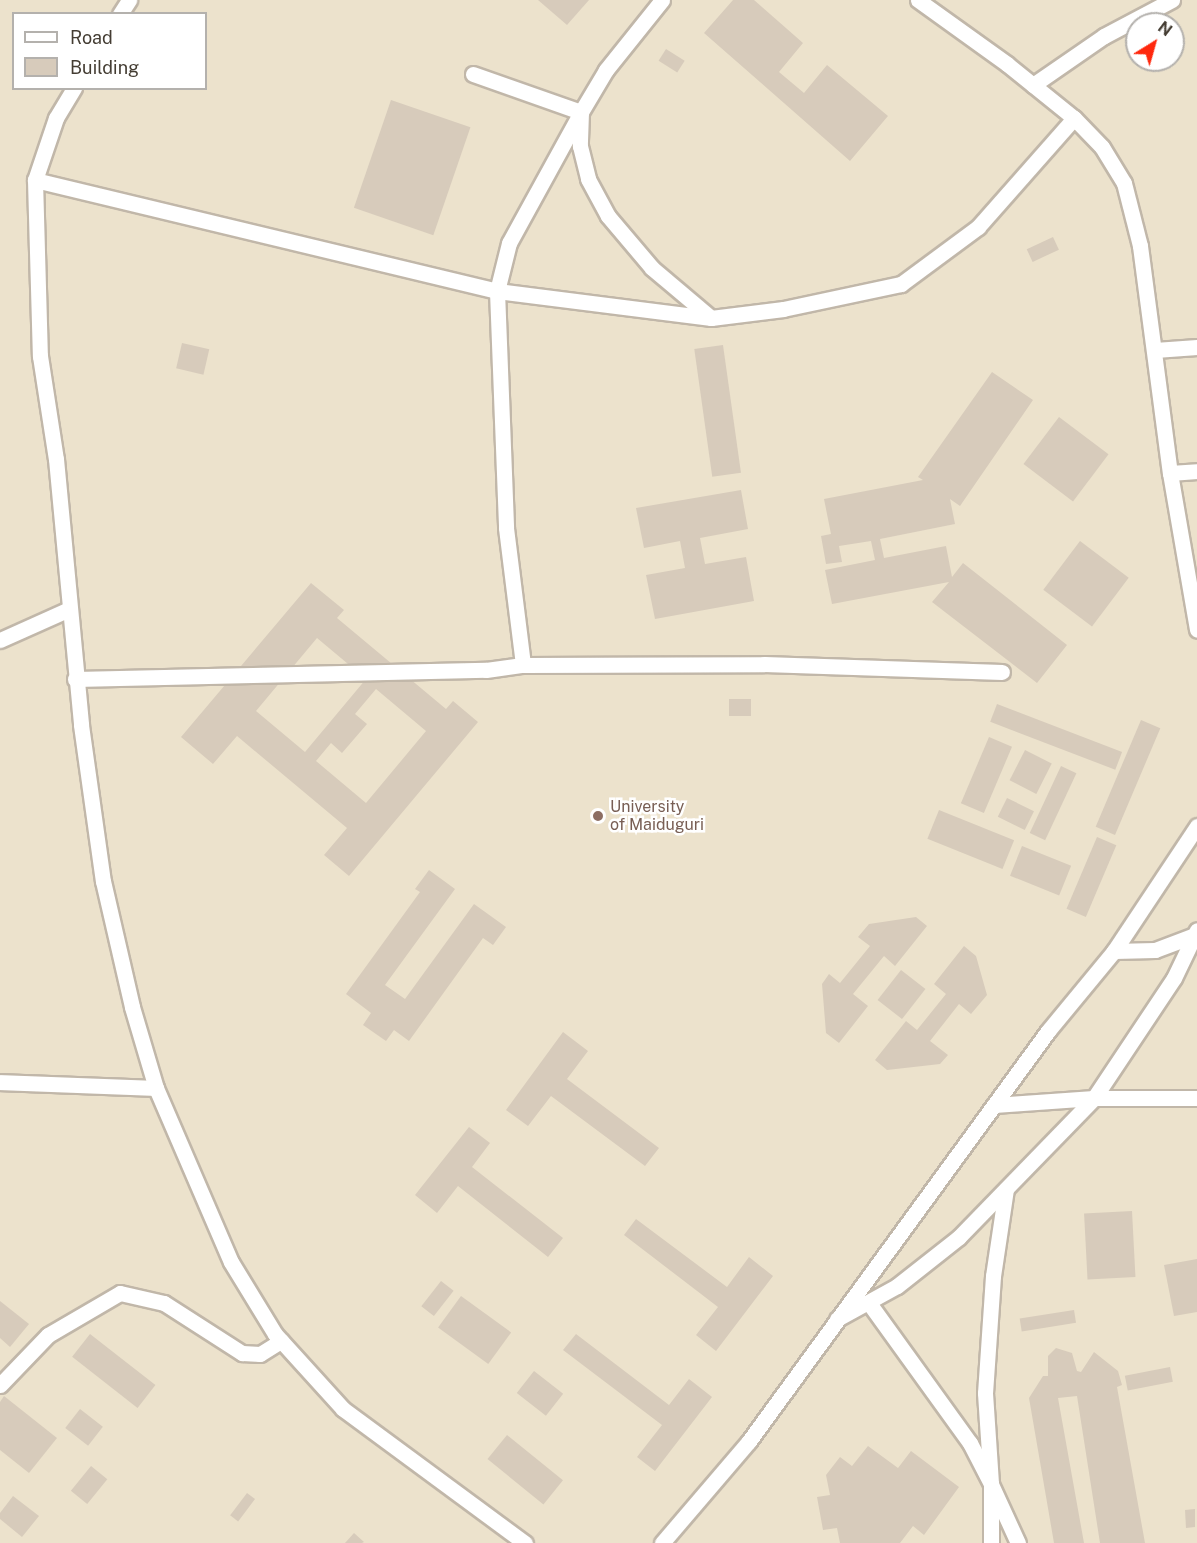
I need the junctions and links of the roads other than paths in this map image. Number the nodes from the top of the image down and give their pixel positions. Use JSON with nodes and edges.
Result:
{"nodes":[{"id":1,"x":662,"y":0,"type":"edge"},
{"id":2,"x":918,"y":0,"type":"edge"},
{"id":3,"x":1172,"y":0,"type":"edge"},
{"id":4,"x":473,"y":74,"type":"dead end"},
{"id":5,"x":1033,"y":86,"type":"junction"},
{"id":6,"x":73,"y":90,"type":"edge"},
{"id":7,"x":581,"y":112,"type":"junction"},
{"id":8,"x":1074,"y":118,"type":"junction"},
{"id":9,"x":35,"y":180,"type":"junction"},
{"id":10,"x":496,"y":291,"type":"junction"},
{"id":11,"x":711,"y":318,"type":"junction"},
{"id":12,"x":1197,"y":347,"type":"edge"},
{"id":13,"x":1155,"y":350,"type":"junction"},
{"id":14,"x":1197,"y":471,"type":"edge"},
{"id":15,"x":1170,"y":473,"type":"junction"},
{"id":16,"x":68,"y":610,"type":"junction"},
{"id":17,"x":1197,"y":630,"type":"edge"},
{"id":18,"x":0,"y":640,"type":"edge"},
{"id":19,"x":523,"y":665,"type":"junction"},
{"id":20,"x":1002,"y":672,"type":"dead end"},
{"id":21,"x":75,"y":679,"type":"junction"},
{"id":22,"x":1197,"y":826,"type":"edge"},
{"id":23,"x":1195,"y":934,"type":"edge"},
{"id":24,"x":1114,"y":951,"type":"junction"},
{"id":25,"x":0,"y":1082,"type":"edge"},
{"id":26,"x":156,"y":1088,"type":"junction"},
{"id":27,"x":1094,"y":1098,"type":"junction"},
{"id":28,"x":1197,"y":1098,"type":"edge"},
{"id":29,"x":994,"y":1105,"type":"junction"},
{"id":30,"x":1006,"y":1189,"type":"junction"},
{"id":31,"x":870,"y":1303,"type":"junction"},
{"id":32,"x":834,"y":1320,"type":"junction"},
{"id":33,"x":281,"y":1341,"type":"junction"},
{"id":34,"x":0,"y":1385,"type":"edge"},
{"id":35,"x":991,"y":1484,"type":"junction"},
{"id":36,"x":525,"y":1543,"type":"edge"},
{"id":37,"x":662,"y":1543,"type":"edge"},
{"id":38,"x":991,"y":1543,"type":"edge"},
{"id":39,"x":1018,"y":1543,"type":"edge"}],
"edges":[{"from":1,"to":7,"type":"street"},
{"from":2,"to":5,"type":"street"},
{"from":3,"to":5,"type":"street"},
{"from":4,"to":7,"type":"street"},
{"from":5,"to":8,"type":"street"},
{"from":6,"to":9,"type":"street"},
{"from":7,"to":10,"type":"street"},
{"from":7,"to":11,"type":"street"},
{"from":8,"to":11,"type":"street"},
{"from":8,"to":13,"type":"street"},
{"from":9,"to":10,"type":"street"},
{"from":9,"to":16,"type":"street"},
{"from":10,"to":11,"type":"street"},
{"from":10,"to":19,"type":"street"},
{"from":12,"to":13,"type":"street"},
{"from":13,"to":15,"type":"street"},
{"from":14,"to":15,"type":"street"},
{"from":15,"to":17,"type":"street"},
{"from":16,"to":18,"type":"street"},
{"from":16,"to":21,"type":"street"},
{"from":19,"to":20,"type":"street"},
{"from":19,"to":21,"type":"street"},
{"from":21,"to":26,"type":"street"},
{"from":22,"to":24,"type":"street"},
{"from":23,"to":24,"type":"street"},
{"from":23,"to":27,"type":"street"},
{"from":24,"to":29,"type":"street"},
{"from":25,"to":26,"type":"street"},
{"from":26,"to":33,"type":"street"},
{"from":27,"to":28,"type":"street"},
{"from":27,"to":29,"type":"street"},
{"from":27,"to":30,"type":"street"},
{"from":29,"to":32,"type":"street"},
{"from":30,"to":31,"type":"street"},
{"from":30,"to":35,"type":"street"},
{"from":31,"to":32,"type":"street"},
{"from":31,"to":35,"type":"street"},
{"from":32,"to":37,"type":"street"},
{"from":33,"to":34,"type":"street"},
{"from":33,"to":36,"type":"street"},
{"from":35,"to":38,"type":"street"},
{"from":35,"to":39,"type":"street"}]}
